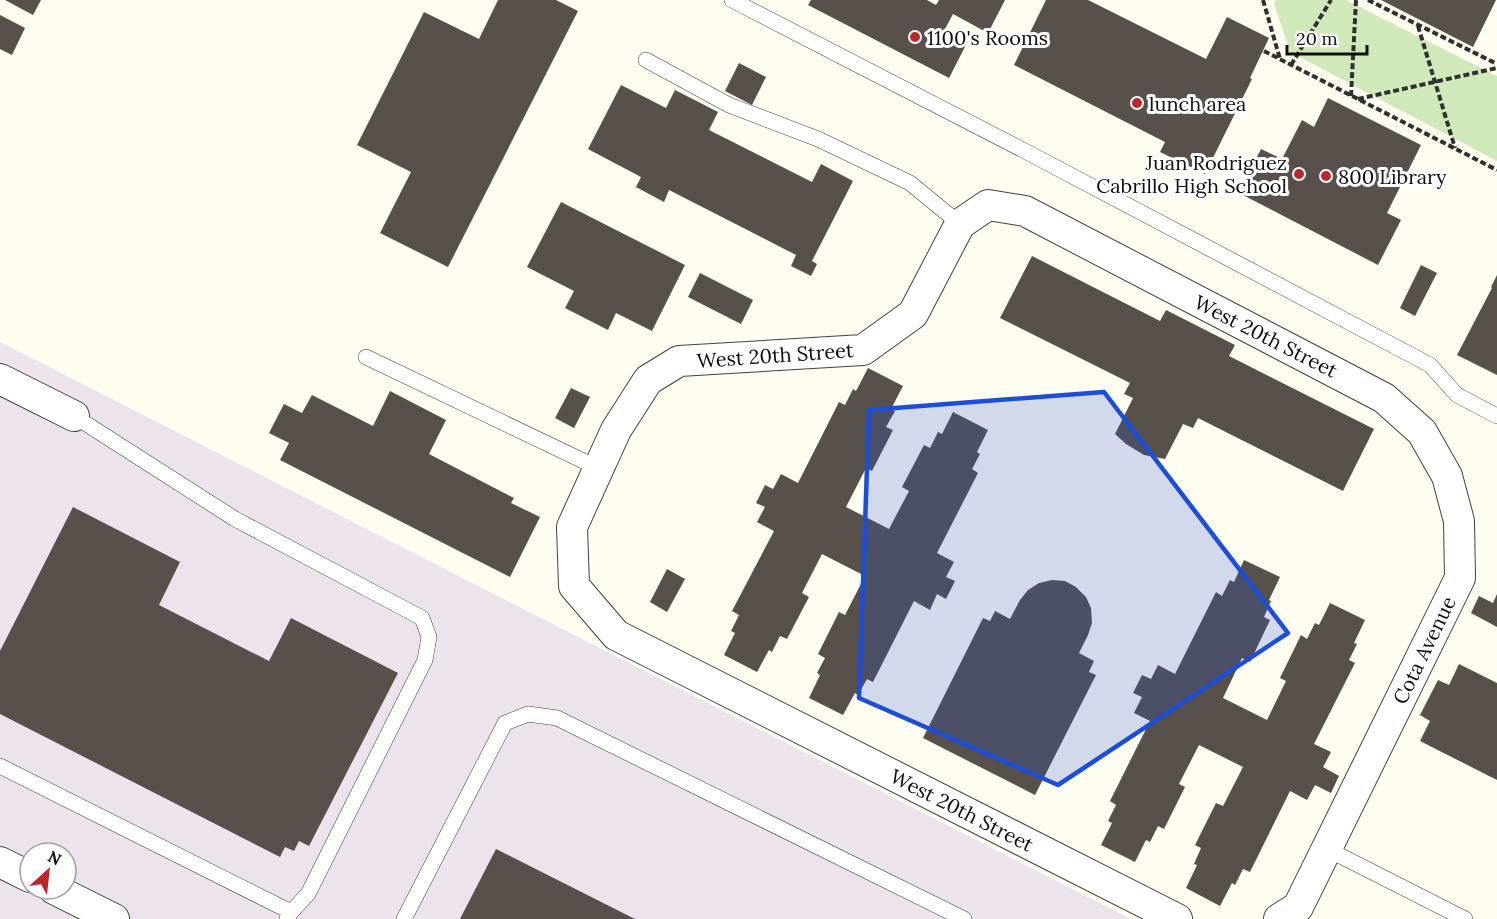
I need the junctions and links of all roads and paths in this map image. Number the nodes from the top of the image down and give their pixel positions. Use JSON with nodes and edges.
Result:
{"nodes":[{"id":1,"x":732,"y":0,"type":"edge"},
{"id":2,"x":1263,"y":0,"type":"edge"},
{"id":3,"x":1331,"y":0,"type":"edge"},
{"id":4,"x":1356,"y":0,"type":"edge"},
{"id":5,"x":1368,"y":0,"type":"edge"},
{"id":6,"x":1418,"y":26,"type":"junction"},
{"id":7,"x":1264,"y":51,"type":"dead end"},
{"id":8,"x":646,"y":60,"type":"dead end"},
{"id":9,"x":1280,"y":60,"type":"junction"},
{"id":10,"x":1292,"y":66,"type":"junction"},
{"id":11,"x":1497,"y":66,"type":"edge"},
{"id":12,"x":1435,"y":82,"type":"junction"},
{"id":13,"x":1351,"y":96,"type":"junction"},
{"id":14,"x":1358,"y":99,"type":"junction"},
{"id":15,"x":1455,"y":149,"type":"junction"},
{"id":16,"x":1497,"y":170,"type":"edge"},
{"id":17,"x":960,"y":224,"type":"junction"},
{"id":18,"x":366,"y":357,"type":"dead end"},
{"id":19,"x":0,"y":379,"type":"edge"},
{"id":20,"x":1384,"y":398,"type":"joint"},
{"id":21,"x":74,"y":416,"type":"joint"},
{"id":22,"x":1497,"y":416,"type":"edge"},
{"id":23,"x":598,"y":468,"type":"junction"},
{"id":24,"x":0,"y":766,"type":"edge"},
{"id":25,"x":1327,"y":849,"type":"junction"},
{"id":26,"x":0,"y":862,"type":"edge"},
{"id":27,"x":18,"y":871,"type":"edge"},
{"id":28,"x":78,"y":901,"type":"edge"},
{"id":29,"x":1293,"y":915,"type":"edge"},
{"id":30,"x":289,"y":916,"type":"edge"},
{"id":31,"x":114,"y":919,"type":"edge"},
{"id":32,"x":404,"y":919,"type":"edge"},
{"id":33,"x":964,"y":919,"type":"edge"},
{"id":34,"x":1177,"y":919,"type":"edge"},
{"id":35,"x":1465,"y":919,"type":"edge"}],
"edges":[{"from":1,"to":22,"type":"lane"},
{"from":2,"to":9,"type":"path"},
{"from":3,"to":10,"type":"path"},
{"from":4,"to":13,"type":"path"},
{"from":5,"to":6,"type":"path"},
{"from":6,"to":11,"type":"path"},
{"from":6,"to":12,"type":"path"},
{"from":7,"to":9,"type":"path"},
{"from":8,"to":17,"type":"lane"},
{"from":9,"to":10,"type":"path"},
{"from":10,"to":13,"type":"path"},
{"from":11,"to":12,"type":"path"},
{"from":12,"to":14,"type":"path"},
{"from":12,"to":15,"type":"path"},
{"from":13,"to":14,"type":"path"},
{"from":14,"to":15,"type":"path"},
{"from":15,"to":16,"type":"path"},
{"from":17,"to":20,"type":"street","name":"West 20th Street"},
{"from":17,"to":23,"type":"street","name":"West 20th Street"},
{"from":18,"to":23,"type":"lane"},
{"from":19,"to":21,"type":"street"},
{"from":20,"to":25,"type":"street","name":"Cota Avenue"},
{"from":21,"to":30,"type":"lane"},
{"from":23,"to":34,"type":"street","name":"West 20th Street"},
{"from":24,"to":30,"type":"lane"},
{"from":25,"to":29,"type":"street","name":"Cota Avenue"},
{"from":25,"to":35,"type":"lane"},
{"from":26,"to":27,"type":"street"},
{"from":28,"to":31,"type":"street"},
{"from":32,"to":33,"type":"lane"}]}
